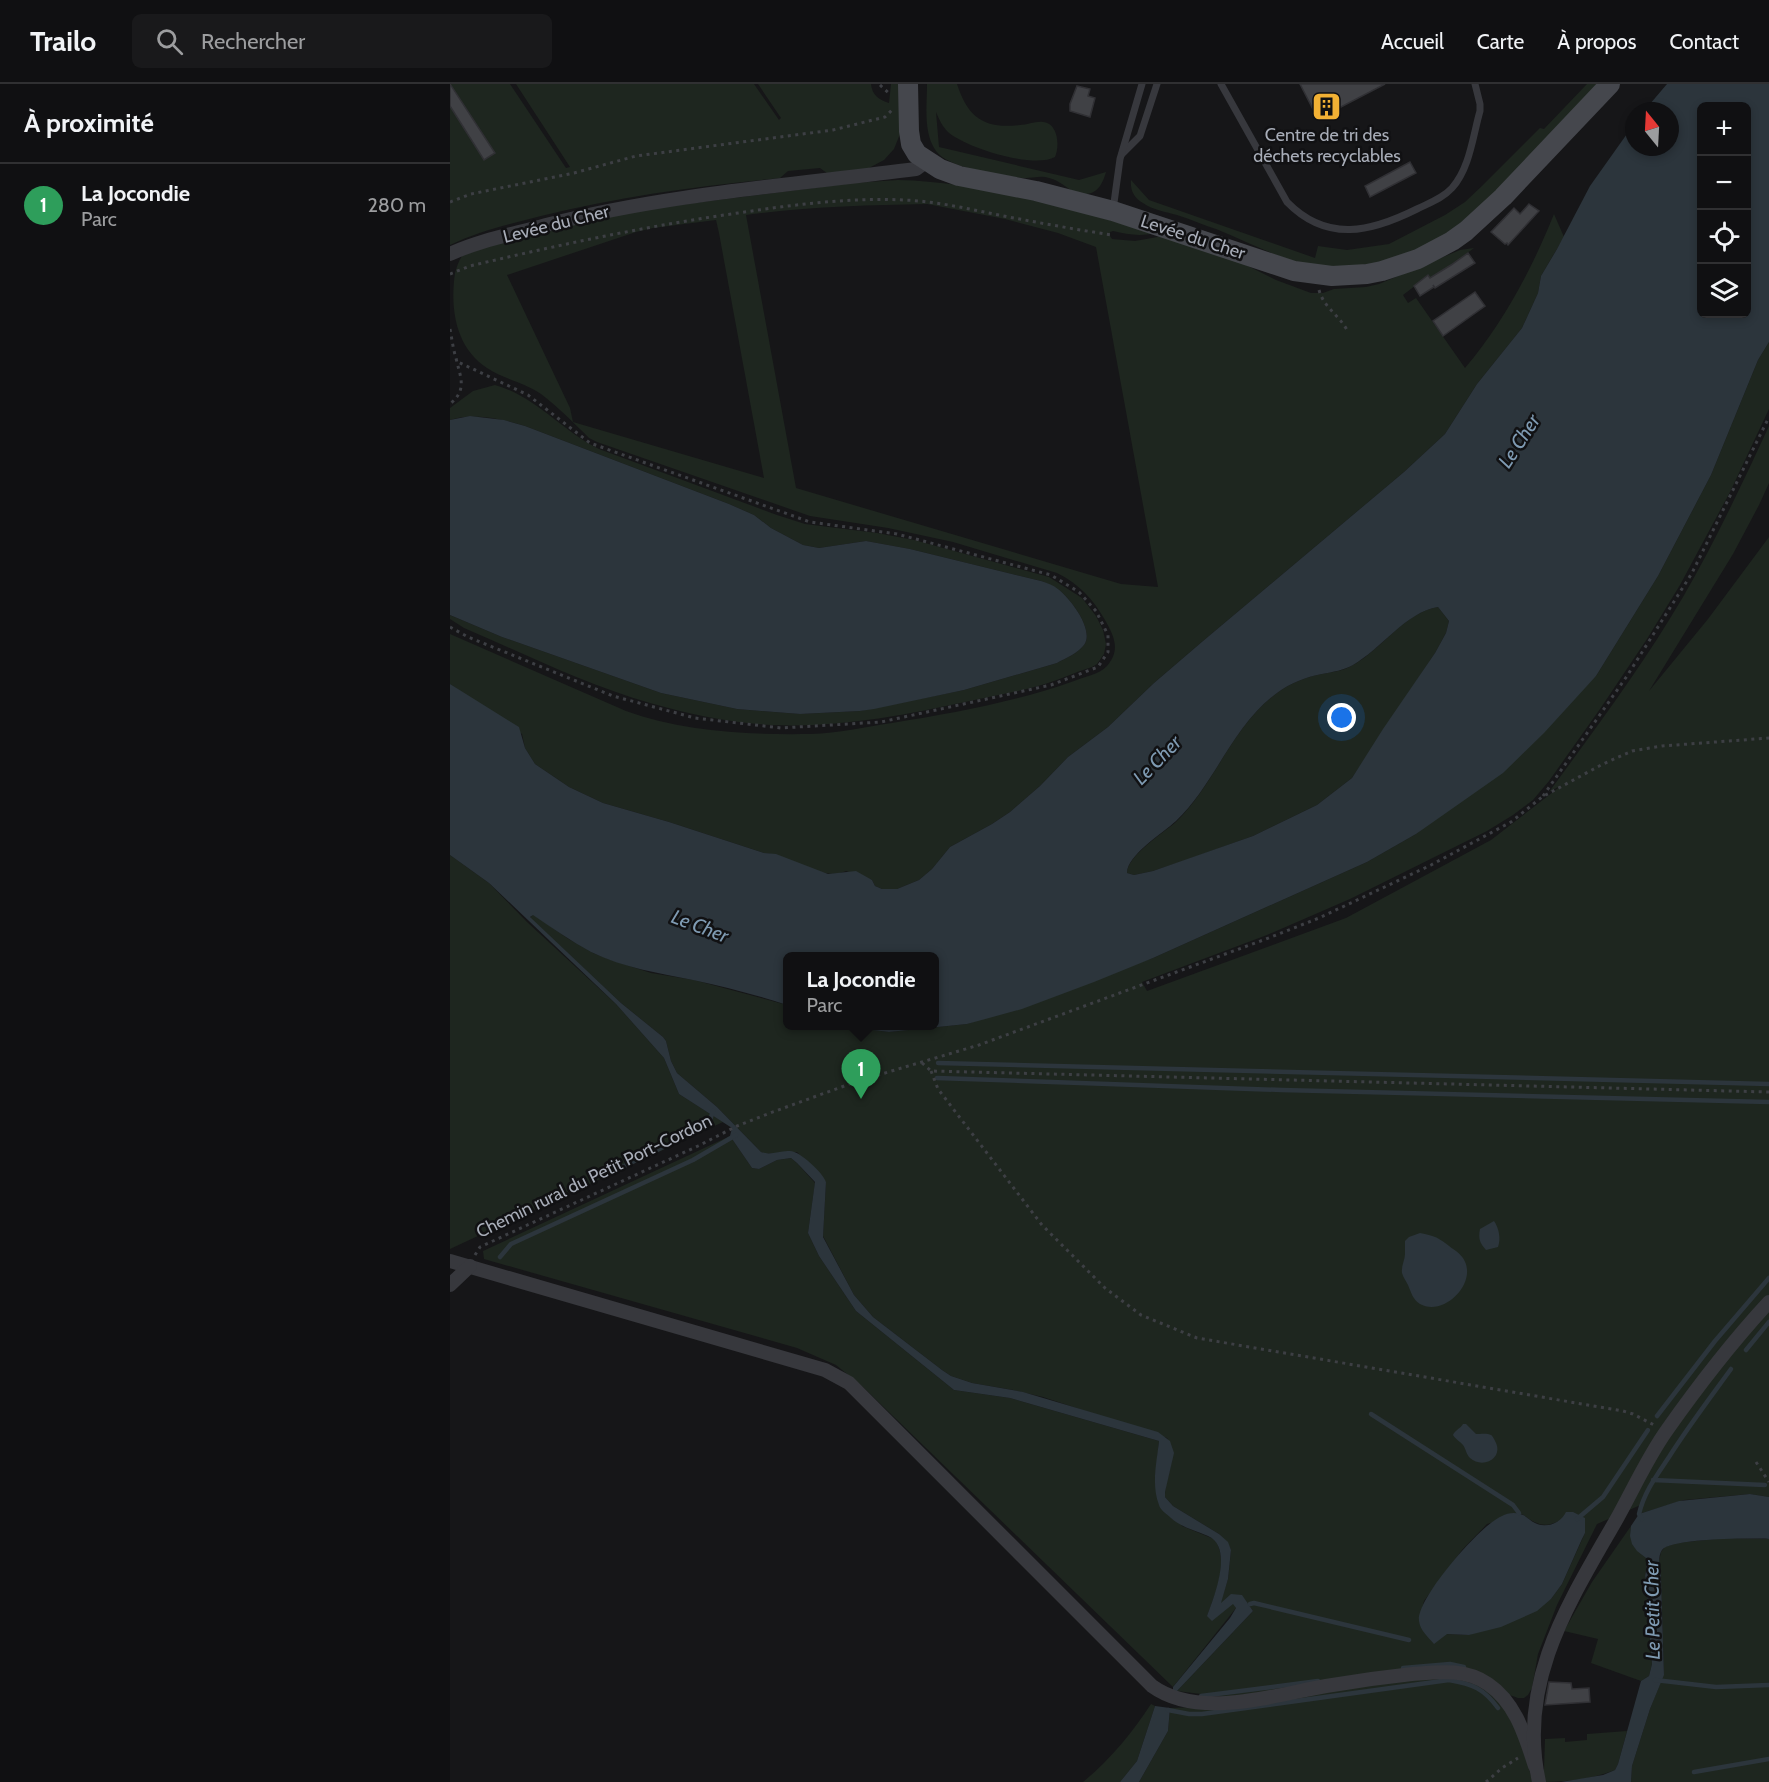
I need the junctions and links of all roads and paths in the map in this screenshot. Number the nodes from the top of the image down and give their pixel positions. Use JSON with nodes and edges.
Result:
{"nodes":[{"id":1,"x":908,"y":84,"type":"edge"},
{"id":2,"x":915,"y":84,"type":"edge"},
{"id":3,"x":1142,"y":84,"type":"edge"},
{"id":4,"x":1157,"y":84,"type":"edge"},
{"id":5,"x":1221,"y":84,"type":"edge"},
{"id":6,"x":1475,"y":84,"type":"edge"},
{"id":7,"x":1610,"y":84,"type":"edge"},
{"id":8,"x":880,"y":85,"type":"edge"},
{"id":9,"x":893,"y":100,"type":"dead end"},
{"id":10,"x":894,"y":105,"type":"dead end"},
{"id":11,"x":1122,"y":154,"type":"junction"},
{"id":12,"x":927,"y":161,"type":"junction"},
{"id":13,"x":450,"y":202,"type":"edge"},
{"id":14,"x":1113,"y":211,"type":"junction"},
{"id":15,"x":1112,"y":235,"type":"dead end"},
{"id":16,"x":450,"y":254,"type":"edge"},
{"id":17,"x":450,"y":274,"type":"edge"},
{"id":18,"x":1314,"y":274,"type":"junction"},
{"id":19,"x":450,"y":329,"type":"edge"},
{"id":20,"x":1347,"y":330,"type":"dead end"},
{"id":21,"x":456,"y":361,"type":"junction"},
{"id":22,"x":450,"y":404,"type":"edge"},
{"id":23,"x":1769,"y":417,"type":"edge"},
{"id":24,"x":450,"y":627,"type":"edge"},
{"id":25,"x":1769,"y":738,"type":"edge"},
{"id":26,"x":1542,"y":797,"type":"junction"},
{"id":27,"x":921,"y":1062,"type":"junction"},
{"id":28,"x":930,"y":1071,"type":"junction"},
{"id":29,"x":1769,"y":1092,"type":"edge"},
{"id":30,"x":450,"y":1261,"type":"edge"},
{"id":31,"x":470,"y":1266,"type":"junction"},
{"id":32,"x":450,"y":1285,"type":"edge"},
{"id":33,"x":1769,"y":1302,"type":"edge"},
{"id":34,"x":1665,"y":1432,"type":"junction"},
{"id":35,"x":1756,"y":1462,"type":"dead end"},
{"id":36,"x":1769,"y":1482,"type":"edge"},
{"id":37,"x":1515,"y":1713,"type":"junction"},
{"id":38,"x":1535,"y":1713,"type":"junction"},
{"id":39,"x":1535,"y":1770,"type":"edge"},
{"id":40,"x":1486,"y":1782,"type":"edge"}],
"edges":[{"from":1,"to":12,"type":"street"},
{"from":2,"to":12,"type":"street"},
{"from":3,"to":11,"type":"lane"},
{"from":4,"to":11,"type":"lane"},
{"from":5,"to":6,"type":"lane"},
{"from":7,"to":18,"type":"street","name":"Levée du Cher"},
{"from":8,"to":9,"type":"path"},
{"from":10,"to":13,"type":"path"},
{"from":11,"to":14,"type":"lane"},
{"from":12,"to":14,"type":"street","name":"Levée du Cher"},
{"from":12,"to":16,"type":"street","name":"Levée du Cher"},
{"from":14,"to":18,"type":"street","name":"Levée du Cher"},
{"from":15,"to":17,"type":"path"},
{"from":18,"to":20,"type":"path"},
{"from":19,"to":21,"type":"path"},
{"from":21,"to":22,"type":"path"},
{"from":21,"to":24,"type":"path"},
{"from":23,"to":26,"type":"path"},
{"from":25,"to":26,"type":"path"},
{"from":26,"to":27,"type":"path","name":"Chemin rural du Petit Port-Cordon"},
{"from":27,"to":28,"type":"path"},
{"from":27,"to":31,"type":"path","name":"Chemin rural du Petit Port-Cordon"},
{"from":28,"to":29,"type":"path"},
{"from":28,"to":34,"type":"path"},
{"from":30,"to":31,"type":"street"},
{"from":31,"to":32,"type":"street","name":"Chemin rural du Petit Port-Cordon"},
{"from":31,"to":37,"type":"street"},
{"from":33,"to":34,"type":"street"},
{"from":34,"to":38,"type":"street"},
{"from":35,"to":36,"type":"path"},
{"from":37,"to":38,"type":"street"},
{"from":37,"to":39,"type":"street"},
{"from":38,"to":39,"type":"street"},
{"from":39,"to":40,"type":"path"}]}
